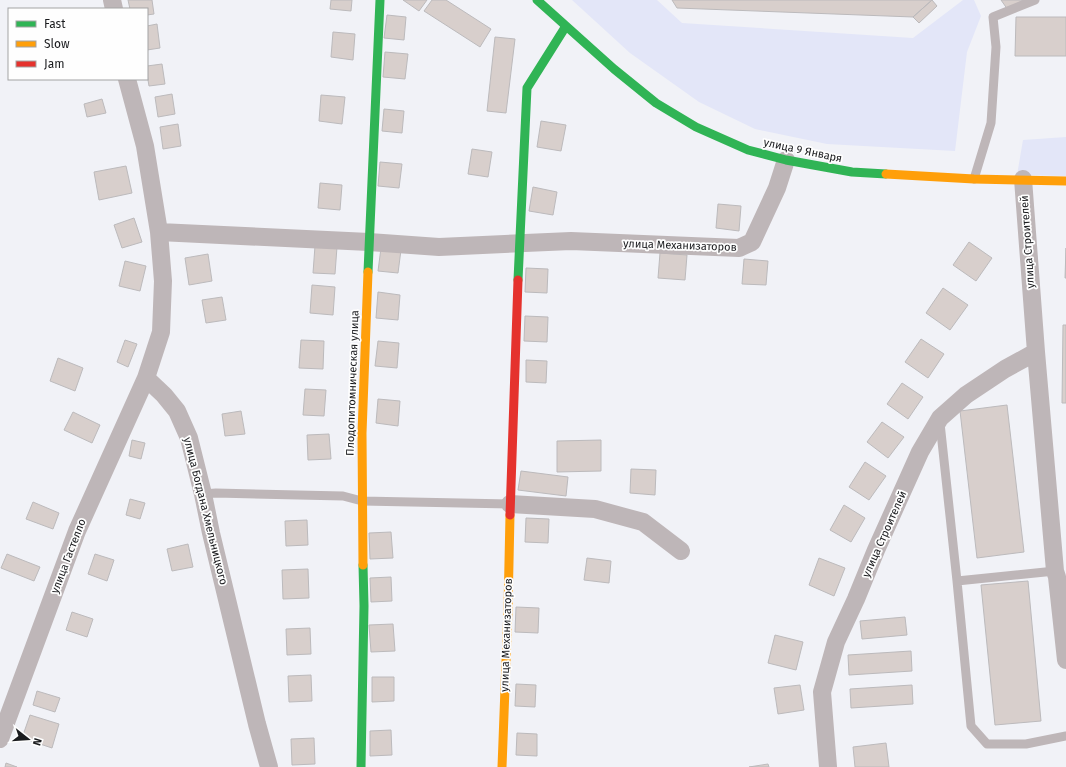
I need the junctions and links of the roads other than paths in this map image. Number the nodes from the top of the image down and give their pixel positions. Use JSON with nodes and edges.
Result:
{"nodes":[{"id":1,"x":380,"y":0,"type":"edge"},
{"id":2,"x":537,"y":0,"type":"edge"},
{"id":3,"x":1035,"y":0,"type":"edge"},
{"id":4,"x":566,"y":26,"type":"junction"},
{"id":5,"x":127,"y":80,"type":"edge"},
{"id":6,"x":786,"y":160,"type":"junction"},
{"id":7,"x":974,"y":179,"type":"junction"},
{"id":8,"x":1023,"y":179,"type":"junction"},
{"id":9,"x":1066,"y":180,"type":"edge"},
{"id":10,"x":159,"y":232,"type":"junction"},
{"id":11,"x":369,"y":242,"type":"junction"},
{"id":12,"x":519,"y":244,"type":"junction"},
{"id":13,"x":1036,"y":352,"type":"junction"},
{"id":14,"x":146,"y":378,"type":"junction"},
{"id":15,"x":940,"y":418,"type":"junction"},
{"id":16,"x":203,"y":494,"type":"junction"},
{"id":17,"x":362,"y":501,"type":"junction"},
{"id":18,"x":510,"y":504,"type":"junction"},
{"id":19,"x":681,"y":551,"type":"dead end"},
{"id":20,"x":1060,"y":576,"type":"edge"},
{"id":21,"x":957,"y":581,"type":"junction"},
{"id":22,"x":1066,"y":660,"type":"edge"},
{"id":23,"x":1066,"y":736,"type":"edge"},
{"id":24,"x":0,"y":739,"type":"edge"},
{"id":25,"x":270,"y":767,"type":"edge"},
{"id":26,"x":361,"y":767,"type":"edge"},
{"id":27,"x":502,"y":767,"type":"edge"},
{"id":28,"x":828,"y":767,"type":"edge"}],
"edges":[{"from":1,"to":11,"type":"street","name":"Плодопитомническая улица"},
{"from":2,"to":4,"type":"street","name":"улица 9 Января"},
{"from":3,"to":7,"type":"lane"},
{"from":4,"to":6,"type":"street","name":"улица 9 Января"},
{"from":4,"to":12,"type":"street","name":"улица Механизаторов"},
{"from":5,"to":10,"type":"street"},
{"from":6,"to":7,"type":"street","name":"улица 9 Января"},
{"from":6,"to":12,"type":"street","name":"улица Механизаторов"},
{"from":7,"to":8,"type":"street","name":"улица 9 Января"},
{"from":8,"to":9,"type":"street","name":"улица 9 Января"},
{"from":8,"to":13,"type":"street","name":"улица Строителей"},
{"from":10,"to":11,"type":"street"},
{"from":10,"to":14,"type":"street"},
{"from":11,"to":12,"type":"street"},
{"from":11,"to":17,"type":"street","name":"Плодопитомническая улица"},
{"from":12,"to":18,"type":"street","name":"улица Механизаторов"},
{"from":13,"to":15,"type":"street","name":"улица Строителей"},
{"from":13,"to":20,"type":"street","name":"улица Строителей"},
{"from":14,"to":16,"type":"street","name":"улица Богдана Хмельницкого"},
{"from":14,"to":24,"type":"street","name":"улица Гастелло"},
{"from":15,"to":21,"type":"lane"},
{"from":15,"to":28,"type":"street","name":"улица Строителей"},
{"from":16,"to":17,"type":"lane"},
{"from":16,"to":25,"type":"street","name":"улица Богдана Хмельницкого"},
{"from":17,"to":18,"type":"lane"},
{"from":17,"to":26,"type":"street","name":"Плодопитомническая улица"},
{"from":18,"to":19,"type":"street"},
{"from":18,"to":27,"type":"street","name":"улица Механизаторов"},
{"from":20,"to":21,"type":"lane"},
{"from":20,"to":22,"type":"street","name":"улица Строителей"},
{"from":21,"to":23,"type":"lane"}]}
